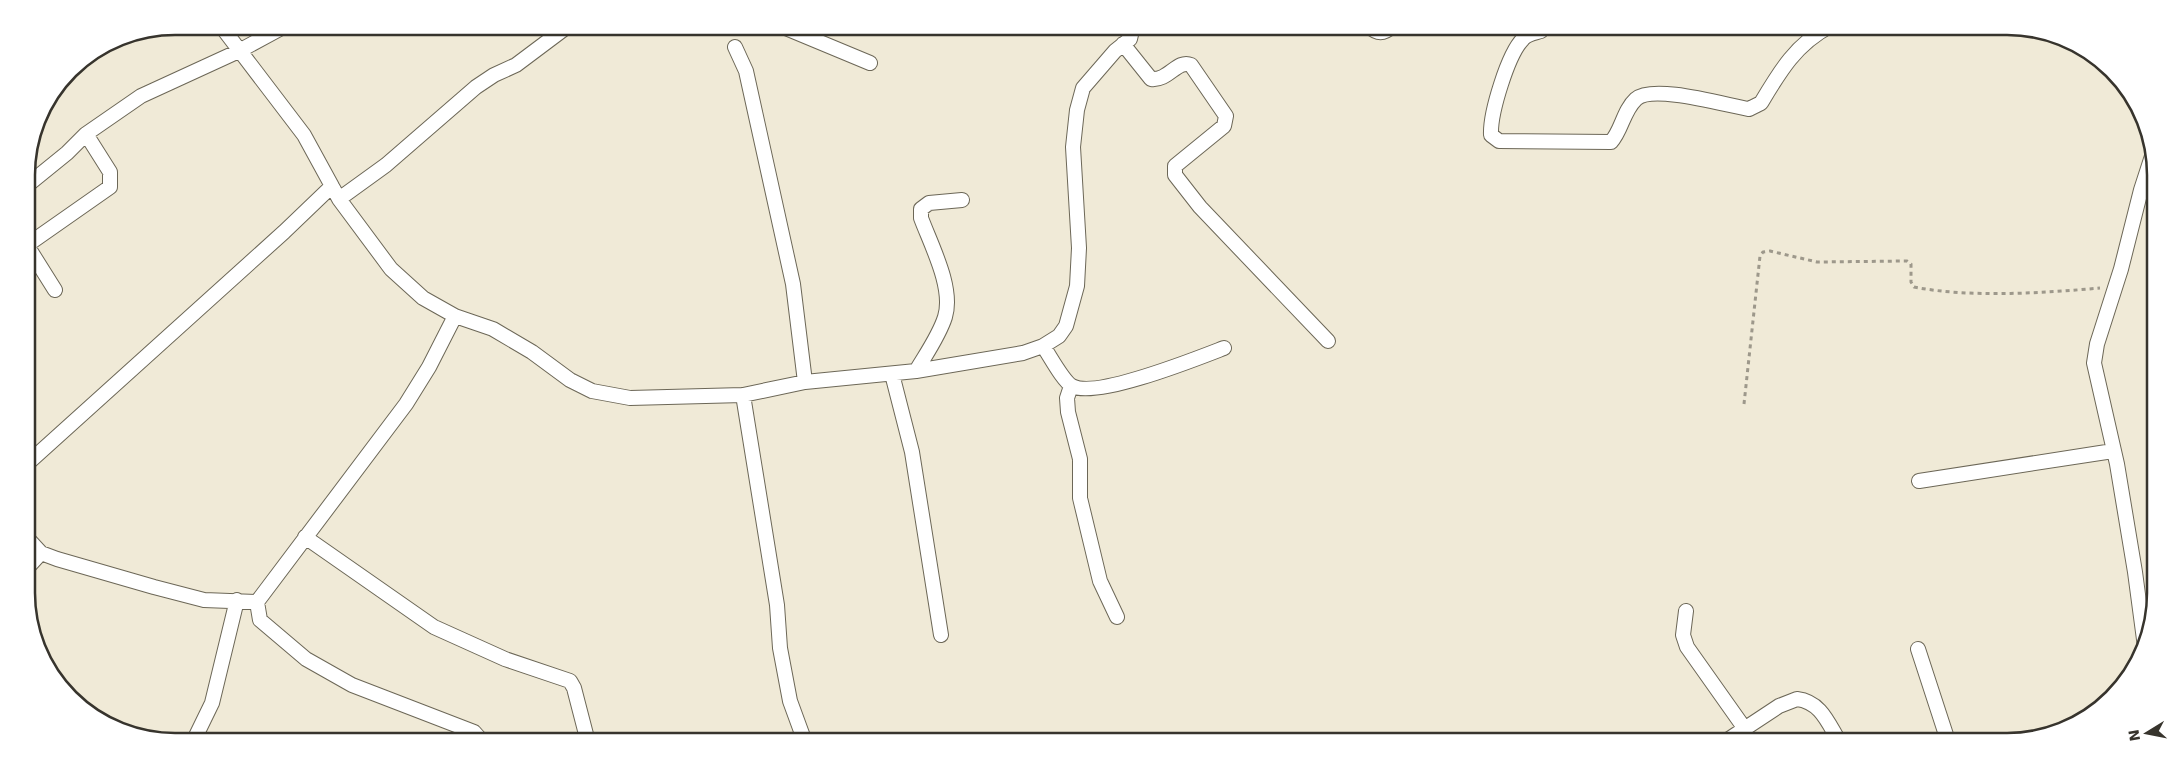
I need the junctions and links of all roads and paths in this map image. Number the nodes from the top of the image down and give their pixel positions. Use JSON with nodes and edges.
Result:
{"nodes":[{"id":1,"x":227,"y":35,"type":"edge"},
{"id":2,"x":268,"y":35,"type":"edge"},
{"id":3,"x":556,"y":35,"type":"edge"},
{"id":4,"x":803,"y":35,"type":"edge"},
{"id":5,"x":1131,"y":35,"type":"edge"},
{"id":6,"x":1532,"y":35,"type":"edge"},
{"id":7,"x":1816,"y":35,"type":"edge"},
{"id":8,"x":1123,"y":44,"type":"junction"},
{"id":9,"x":735,"y":47,"type":"dead end"},
{"id":10,"x":239,"y":51,"type":"junction"},
{"id":11,"x":870,"y":63,"type":"dead end"},
{"id":12,"x":86,"y":134,"type":"junction"},
{"id":13,"x":2147,"y":172,"type":"edge"},
{"id":14,"x":35,"y":179,"type":"edge"},
{"id":15,"x":332,"y":186,"type":"junction"},
{"id":16,"x":340,"y":199,"type":"junction"},
{"id":17,"x":962,"y":200,"type":"dead end"},
{"id":18,"x":35,"y":239,"type":"edge"},
{"id":19,"x":35,"y":258,"type":"edge"},
{"id":20,"x":2115,"y":286,"type":"junction"},
{"id":21,"x":55,"y":290,"type":"dead end"},
{"id":22,"x":455,"y":316,"type":"junction"},
{"id":23,"x":1328,"y":341,"type":"dead end"},
{"id":24,"x":1043,"y":346,"type":"junction"},
{"id":25,"x":1224,"y":348,"type":"dead end"},
{"id":26,"x":916,"y":371,"type":"junction"},
{"id":27,"x":892,"y":374,"type":"junction"},
{"id":28,"x":805,"y":382,"type":"junction"},
{"id":29,"x":1071,"y":386,"type":"junction"},
{"id":30,"x":743,"y":395,"type":"junction"},
{"id":31,"x":1744,"y":404,"type":"dead end"},
{"id":32,"x":2113,"y":451,"type":"junction"},
{"id":33,"x":35,"y":457,"type":"edge"},
{"id":34,"x":1920,"y":481,"type":"dead end"},
{"id":35,"x":305,"y":537,"type":"junction"},
{"id":36,"x":35,"y":546,"type":"edge"},
{"id":37,"x":41,"y":553,"type":"junction"},
{"id":38,"x":35,"y":560,"type":"edge"},
{"id":39,"x":237,"y":600,"type":"junction"},
{"id":40,"x":257,"y":602,"type":"junction"},
{"id":41,"x":1686,"y":611,"type":"dead end"},
{"id":42,"x":1118,"y":617,"type":"dead end"},
{"id":43,"x":2142,"y":628,"type":"edge"},
{"id":44,"x":942,"y":635,"type":"dead end"},
{"id":45,"x":1918,"y":649,"type":"dead end"},
{"id":46,"x":1745,"y":729,"type":"junction"},
{"id":47,"x":197,"y":733,"type":"edge"},
{"id":48,"x":475,"y":733,"type":"edge"},
{"id":49,"x":586,"y":733,"type":"edge"},
{"id":50,"x":802,"y":733,"type":"edge"},
{"id":51,"x":1739,"y":733,"type":"edge"},
{"id":52,"x":1834,"y":733,"type":"edge"},
{"id":53,"x":1945,"y":733,"type":"edge"}],
"edges":[{"from":1,"to":10,"type":"street"},
{"from":2,"to":10,"type":"street"},
{"from":3,"to":16,"type":"street"},
{"from":4,"to":11,"type":"street"},
{"from":5,"to":8,"type":"street"},
{"from":6,"to":7,"type":"street"},
{"from":8,"to":23,"type":"street"},
{"from":8,"to":24,"type":"street"},
{"from":9,"to":28,"type":"street"},
{"from":10,"to":12,"type":"street"},
{"from":10,"to":15,"type":"street"},
{"from":12,"to":14,"type":"street"},
{"from":12,"to":18,"type":"street"},
{"from":13,"to":20,"type":"street"},
{"from":15,"to":16,"type":"street"},
{"from":15,"to":33,"type":"street"},
{"from":16,"to":22,"type":"street"},
{"from":17,"to":26,"type":"street"},
{"from":19,"to":21,"type":"street"},
{"from":20,"to":31,"type":"path"},
{"from":20,"to":32,"type":"street"},
{"from":22,"to":30,"type":"street"},
{"from":22,"to":35,"type":"street"},
{"from":24,"to":26,"type":"street"},
{"from":24,"to":29,"type":"street"},
{"from":25,"to":29,"type":"street"},
{"from":26,"to":27,"type":"street"},
{"from":27,"to":28,"type":"street"},
{"from":27,"to":44,"type":"street"},
{"from":28,"to":30,"type":"street"},
{"from":29,"to":42,"type":"street"},
{"from":30,"to":50,"type":"street"},
{"from":32,"to":34,"type":"street"},
{"from":32,"to":43,"type":"street"},
{"from":35,"to":40,"type":"street"},
{"from":35,"to":49,"type":"street"},
{"from":36,"to":37,"type":"street"},
{"from":37,"to":38,"type":"street"},
{"from":37,"to":39,"type":"street"},
{"from":39,"to":40,"type":"street"},
{"from":39,"to":47,"type":"street"},
{"from":40,"to":48,"type":"street"},
{"from":41,"to":46,"type":"street"},
{"from":45,"to":53,"type":"street"},
{"from":46,"to":51,"type":"street"},
{"from":46,"to":52,"type":"street"}]}
